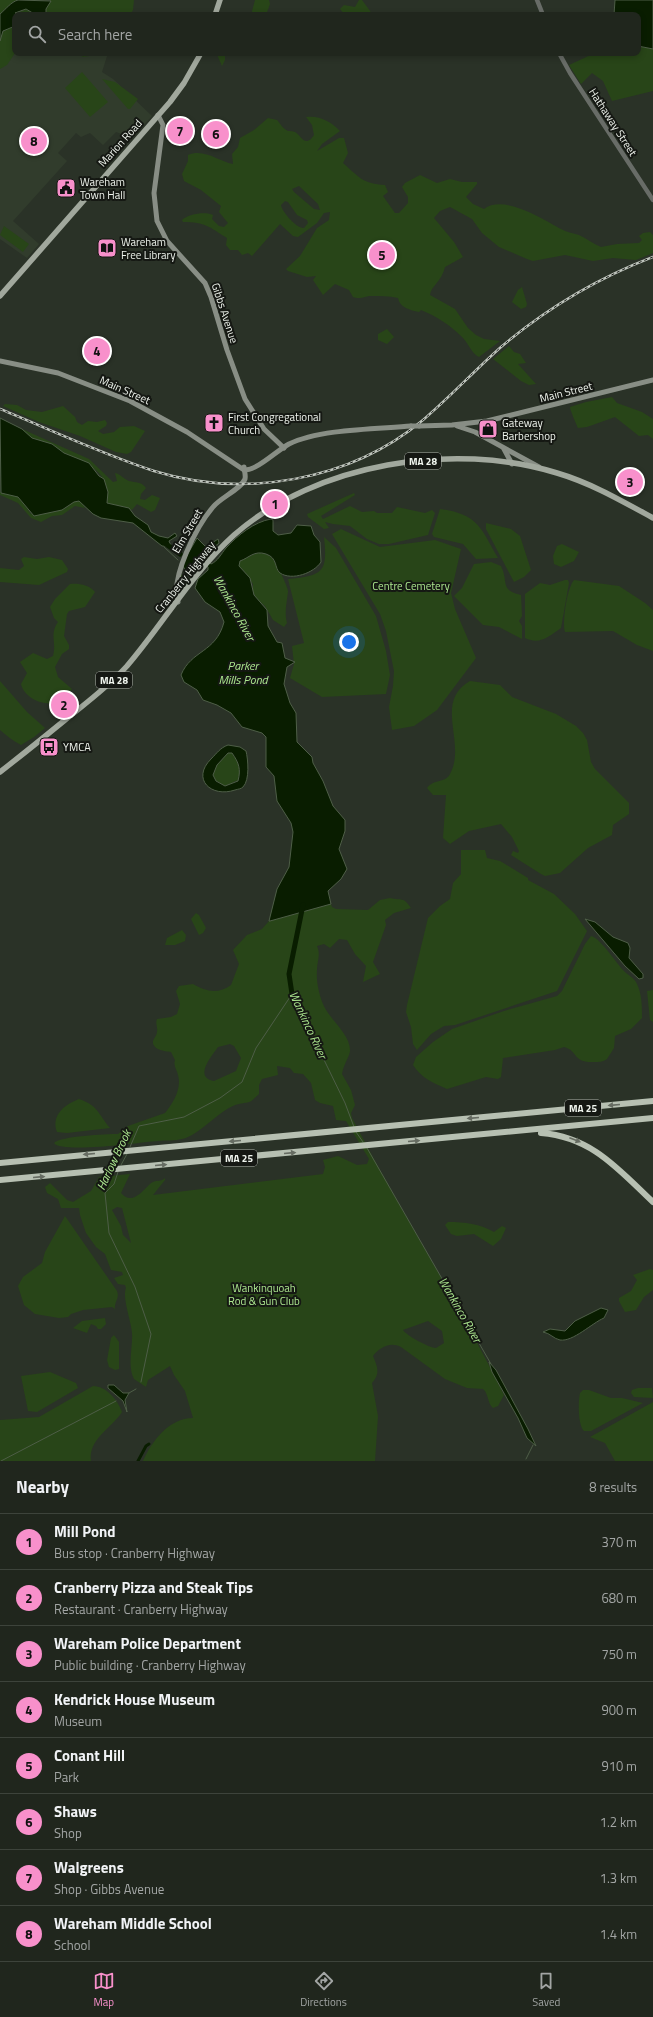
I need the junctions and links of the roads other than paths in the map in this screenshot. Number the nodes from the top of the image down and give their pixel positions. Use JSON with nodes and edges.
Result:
{"nodes":[{"id":1,"x":220,"y":0,"type":"edge"},
{"id":2,"x":537,"y":0,"type":"edge"},
{"id":3,"x":216,"y":12,"type":"edge"},
{"id":4,"x":542,"y":12,"type":"edge"},
{"id":5,"x":199,"y":56,"type":"edge"},
{"id":6,"x":561,"y":56,"type":"edge"},
{"id":7,"x":158,"y":115,"type":"junction"},
{"id":8,"x":653,"y":200,"type":"edge"},
{"id":9,"x":0,"y":296,"type":"edge"},
{"id":10,"x":0,"y":361,"type":"edge"},
{"id":11,"x":653,"y":380,"type":"edge"},
{"id":12,"x":480,"y":422,"type":"junction"},
{"id":13,"x":452,"y":426,"type":"junction"},
{"id":14,"x":473,"y":431,"type":"junction"},
{"id":15,"x":499,"y":445,"type":"junction"},
{"id":16,"x":284,"y":448,"type":"junction"},
{"id":17,"x":514,"y":454,"type":"junction"},
{"id":18,"x":513,"y":464,"type":"junction"},
{"id":19,"x":244,"y":469,"type":"junction"},
{"id":20,"x":548,"y":471,"type":"junction"},
{"id":21,"x":653,"y":518,"type":"edge"},
{"id":22,"x":178,"y":602,"type":"junction"},
{"id":23,"x":0,"y":772,"type":"edge"},
{"id":24,"x":653,"y":1101,"type":"edge"},
{"id":25,"x":653,"y":1118,"type":"edge"},
{"id":26,"x":523,"y":1131,"type":"junction"},
{"id":27,"x":0,"y":1163,"type":"edge"},
{"id":28,"x":0,"y":1180,"type":"edge"},
{"id":29,"x":653,"y":1202,"type":"edge"}],
"edges":[{"from":1,"to":3,"type":"main road"},
{"from":2,"to":4,"type":"street"},
{"from":5,"to":7,"type":"main road","name":"Marion Road"},
{"from":6,"to":8,"type":"street","name":"Hathaway Street"},
{"from":7,"to":9,"type":"main road","name":"Marion Road"},
{"from":7,"to":16,"type":"main road","name":"Gibbs Avenue"},
{"from":10,"to":19,"type":"main road","name":"Main Street"},
{"from":11,"to":12,"type":"main road","name":"Main Street"},
{"from":12,"to":13,"type":"main road","name":"Main Street"},
{"from":12,"to":14,"type":"main road"},
{"from":13,"to":14,"type":"main road"},
{"from":13,"to":16,"type":"main road","name":"Main Street","bridge":true},
{"from":14,"to":15,"type":"main road"},
{"from":15,"to":17,"type":"main road"},
{"from":15,"to":18,"type":"main road"},
{"from":16,"to":19,"type":"main road","name":"Main Street"},
{"from":17,"to":18,"type":"main road"},
{"from":17,"to":20,"type":"main road"},
{"from":18,"to":20,"type":"main road","name":"Cranberry Highway","number":"MA 28"},
{"from":18,"to":22,"type":"main road","name":"Cranberry Highway","number":"MA 28"},
{"from":19,"to":22,"type":"main road","name":"Elm Street"},
{"from":20,"to":21,"type":"main road","name":"Cranberry Highway","number":"MA 28"},
{"from":22,"to":23,"type":"main road","name":"Cranberry Highway","number":"MA 28"},
{"from":24,"to":27,"type":"highway","number":"MA 25","one_way":true},
{"from":25,"to":26,"type":"highway","number":"MA 25"},
{"from":28,"to":26,"type":"highway","number":"MA 25","one_way":true},
{"from":26,"to":29,"type":"highway","one_way":true}]}
